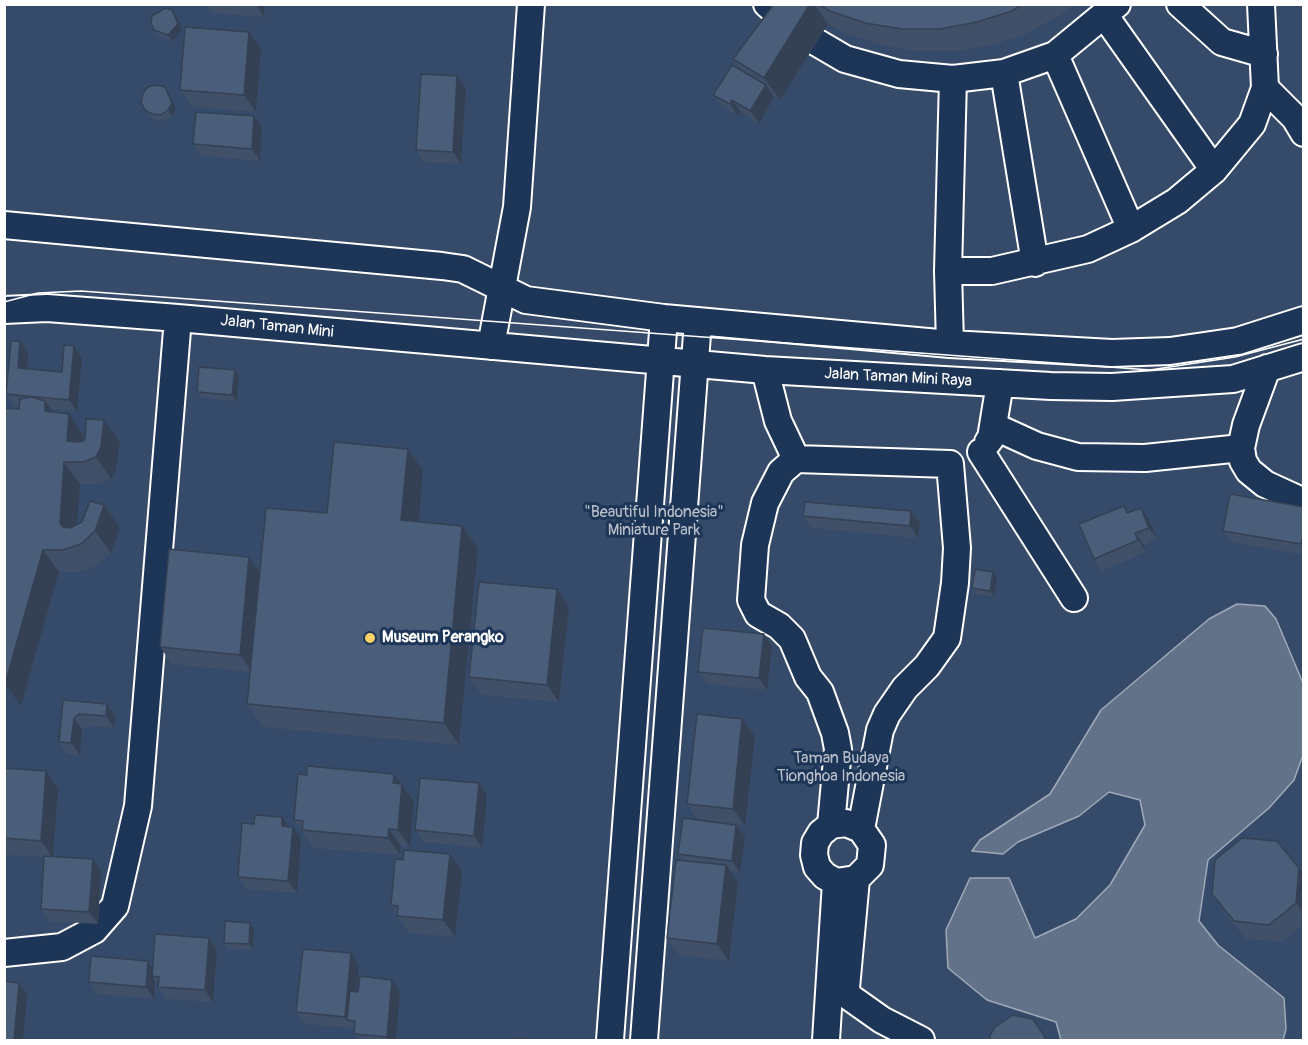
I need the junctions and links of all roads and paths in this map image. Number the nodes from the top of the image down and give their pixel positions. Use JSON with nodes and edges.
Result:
{"nodes":[{"id":1,"x":531,"y":4,"type":"edge"},
{"id":2,"x":766,"y":4,"type":"edge"},
{"id":3,"x":1180,"y":4,"type":"edge"},
{"id":4,"x":1261,"y":4,"type":"edge"},
{"id":5,"x":1111,"y":10,"type":"edge"},
{"id":6,"x":791,"y":25,"type":"edge"},
{"id":7,"x":816,"y":42,"type":"dead end"},
{"id":8,"x":1264,"y":54,"type":"junction"},
{"id":9,"x":1055,"y":55,"type":"junction"},
{"id":10,"x":1004,"y":73,"type":"junction"},
{"id":11,"x":953,"y":79,"type":"junction"},
{"id":12,"x":1265,"y":88,"type":"junction"},
{"id":13,"x":1304,"y":133,"type":"edge"},
{"id":14,"x":1214,"y":170,"type":"junction"},
{"id":15,"x":4,"y":225,"type":"edge"},
{"id":16,"x":1131,"y":229,"type":"junction"},
{"id":17,"x":1035,"y":263,"type":"junction"},
{"id":18,"x":948,"y":271,"type":"junction"},
{"id":19,"x":499,"y":289,"type":"junction"},
{"id":20,"x":4,"y":310,"type":"edge"},
{"id":21,"x":178,"y":318,"type":"junction"},
{"id":22,"x":664,"y":318,"type":"junction"},
{"id":23,"x":1304,"y":320,"type":"edge"},
{"id":24,"x":698,"y":321,"type":"junction"},
{"id":25,"x":950,"y":344,"type":"junction"},
{"id":26,"x":491,"y":346,"type":"junction"},
{"id":27,"x":1304,"y":357,"type":"edge"},
{"id":28,"x":662,"y":362,"type":"junction"},
{"id":29,"x":694,"y":365,"type":"junction"},
{"id":30,"x":1267,"y":368,"type":"junction"},
{"id":31,"x":765,"y":370,"type":"junction"},
{"id":32,"x":1000,"y":383,"type":"junction"},
{"id":33,"x":993,"y":426,"type":"junction"},
{"id":34,"x":1241,"y":448,"type":"junction"},
{"id":35,"x":981,"y":452,"type":"junction"},
{"id":36,"x":796,"y":459,"type":"junction"},
{"id":37,"x":950,"y":464,"type":"junction"},
{"id":38,"x":1304,"y":502,"type":"edge"},
{"id":39,"x":1074,"y":598,"type":"dead end"},
{"id":40,"x":831,"y":825,"type":"junction"},
{"id":41,"x":861,"y":829,"type":"junction"},
{"id":42,"x":846,"y":880,"type":"junction"},
{"id":43,"x":4,"y":953,"type":"edge"},
{"id":44,"x":610,"y":1041,"type":"edge"},
{"id":45,"x":644,"y":1041,"type":"edge"},
{"id":46,"x":826,"y":1041,"type":"edge"},
{"id":47,"x":921,"y":1041,"type":"edge"}],
"edges":[{"from":1,"to":19,"type":"lane"},
{"from":2,"to":6,"type":"lane"},
{"from":3,"to":8,"type":"lane"},
{"from":4,"to":8,"type":"lane"},
{"from":5,"to":9,"type":"lane"},
{"from":5,"to":14,"type":"lane"},
{"from":7,"to":11,"type":"lane"},
{"from":8,"to":12,"type":"lane"},
{"from":9,"to":10,"type":"lane"},
{"from":9,"to":16,"type":"lane"},
{"from":10,"to":11,"type":"lane"},
{"from":10,"to":17,"type":"lane"},
{"from":11,"to":18,"type":"lane"},
{"from":12,"to":13,"type":"lane"},
{"from":12,"to":14,"type":"lane"},
{"from":14,"to":16,"type":"lane"},
{"from":15,"to":19,"type":"lane"},
{"from":16,"to":17,"type":"lane"},
{"from":17,"to":18,"type":"lane"},
{"from":18,"to":25,"type":"lane"},
{"from":19,"to":22,"type":"lane"},
{"from":19,"to":26,"type":"lane"},
{"from":20,"to":21,"type":"lane","name":"Jalan Taman Mini"},
{"from":21,"to":26,"type":"lane","name":"Jalan Taman Mini"},
{"from":21,"to":43,"type":"lane"},
{"from":22,"to":24,"type":"lane"},
{"from":22,"to":28,"type":"lane"},
{"from":23,"to":25,"type":"lane"},
{"from":24,"to":25,"type":"lane"},
{"from":24,"to":29,"type":"lane"},
{"from":26,"to":28,"type":"lane","name":"Jalan Taman Mini Raya"},
{"from":27,"to":30,"type":"lane","name":"Jalan Taman Mini Raya"},
{"from":28,"to":29,"type":"lane","name":"Jalan Taman Mini Raya"},
{"from":28,"to":44,"type":"lane"},
{"from":29,"to":31,"type":"lane","name":"Jalan Taman Mini Raya"},
{"from":29,"to":45,"type":"lane"},
{"from":30,"to":32,"type":"lane","name":"Jalan Taman Mini Raya"},
{"from":30,"to":34,"type":"lane"},
{"from":31,"to":32,"type":"lane","name":"Jalan Taman Mini Raya"},
{"from":31,"to":36,"type":"lane"},
{"from":32,"to":33,"type":"lane"},
{"from":33,"to":34,"type":"lane"},
{"from":33,"to":35,"type":"lane"},
{"from":34,"to":38,"type":"lane"},
{"from":35,"to":37,"type":"lane"},
{"from":35,"to":39,"type":"lane"},
{"from":36,"to":37,"type":"lane"},
{"from":36,"to":40,"type":"lane"},
{"from":37,"to":41,"type":"lane"},
{"from":40,"to":41,"type":"lane"},
{"from":40,"to":42,"type":"lane"},
{"from":41,"to":42,"type":"lane"},
{"from":42,"to":46,"type":"lane"},
{"from":42,"to":47,"type":"lane"}]}
